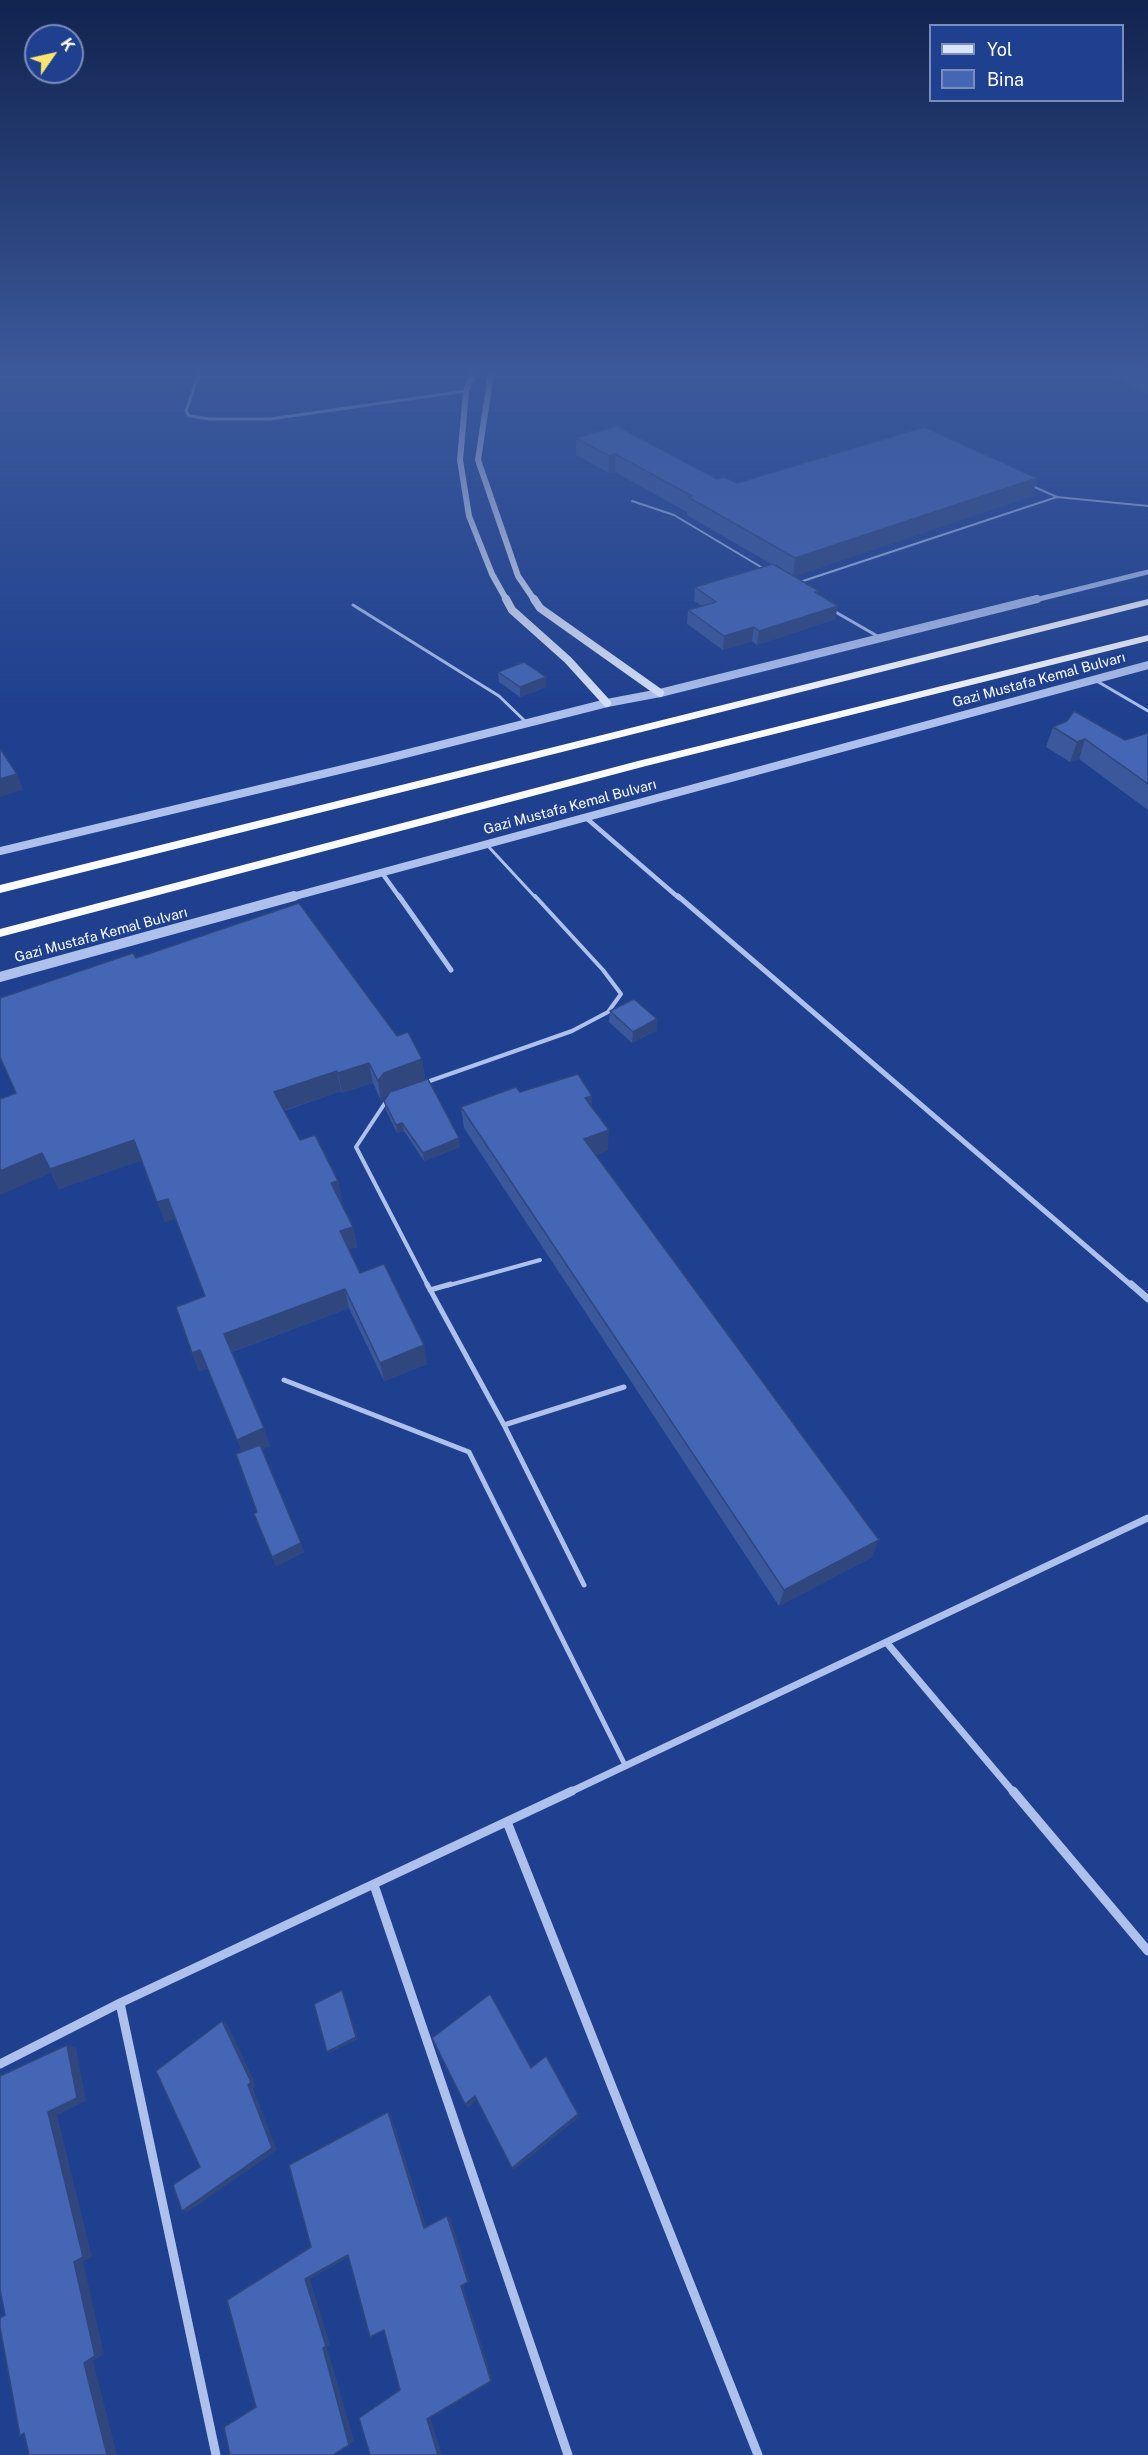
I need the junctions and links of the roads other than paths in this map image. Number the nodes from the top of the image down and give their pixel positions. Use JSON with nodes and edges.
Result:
{"nodes":[{"id":1,"x":464,"y":488,"type":"edge"},
{"id":2,"x":488,"y":488,"type":"edge"},
{"id":3,"x":1035,"y":488,"type":"edge"},
{"id":4,"x":1057,"y":497,"type":"junction"},
{"id":5,"x":632,"y":501,"type":"dead end"},
{"id":6,"x":1148,"y":506,"type":"edge"},
{"id":7,"x":1148,"y":572,"type":"edge"},
{"id":8,"x":772,"y":573,"type":"edge"},
{"id":9,"x":791,"y":585,"type":"edge"},
{"id":10,"x":1148,"y":602,"type":"edge"},
{"id":11,"x":353,"y":605,"type":"dead end"},
{"id":12,"x":830,"y":608,"type":"edge"},
{"id":13,"x":879,"y":638,"type":"junction"},
{"id":14,"x":1148,"y":638,"type":"edge"},
{"id":15,"x":1148,"y":666,"type":"edge"},
{"id":16,"x":1095,"y":680,"type":"junction"},
{"id":17,"x":660,"y":693,"type":"junction"},
{"id":18,"x":607,"y":703,"type":"junction"},
{"id":19,"x":1148,"y":711,"type":"edge"},
{"id":20,"x":528,"y":724,"type":"junction"},
{"id":21,"x":585,"y":816,"type":"junction"},
{"id":22,"x":487,"y":845,"type":"junction"},
{"id":23,"x":0,"y":851,"type":"edge"},
{"id":24,"x":382,"y":873,"type":"junction"},
{"id":25,"x":0,"y":889,"type":"edge"},
{"id":26,"x":0,"y":933,"type":"edge"},
{"id":27,"x":451,"y":970,"type":"dead end"},
{"id":28,"x":0,"y":977,"type":"edge"},
{"id":29,"x":418,"y":1086,"type":"edge"},
{"id":30,"x":389,"y":1097,"type":"edge"},
{"id":31,"x":540,"y":1260,"type":"dead end"},
{"id":32,"x":430,"y":1290,"type":"junction"},
{"id":33,"x":1148,"y":1299,"type":"edge"},
{"id":34,"x":284,"y":1380,"type":"dead end"},
{"id":35,"x":624,"y":1387,"type":"dead end"},
{"id":36,"x":504,"y":1425,"type":"junction"},
{"id":37,"x":1148,"y":1518,"type":"edge"},
{"id":38,"x":584,"y":1585,"type":"dead end"},
{"id":39,"x":887,"y":1643,"type":"junction"},
{"id":40,"x":625,"y":1765,"type":"junction"},
{"id":41,"x":507,"y":1822,"type":"junction"},
{"id":42,"x":374,"y":1885,"type":"junction"},
{"id":43,"x":1148,"y":1951,"type":"edge"},
{"id":44,"x":120,"y":2003,"type":"junction"},
{"id":45,"x":0,"y":2064,"type":"edge"},
{"id":46,"x":216,"y":2455,"type":"edge"},
{"id":47,"x":568,"y":2455,"type":"edge"},
{"id":48,"x":758,"y":2455,"type":"edge"}],
"edges":[{"from":1,"to":18,"type":"main road"},
{"from":2,"to":17,"type":"main road"},
{"from":3,"to":4,"type":"lane"},
{"from":4,"to":6,"type":"lane"},
{"from":4,"to":9,"type":"lane"},
{"from":5,"to":8,"type":"lane"},
{"from":7,"to":13,"type":"street"},
{"from":10,"to":25,"type":"highway"},
{"from":11,"to":20,"type":"lane"},
{"from":12,"to":13,"type":"lane"},
{"from":13,"to":17,"type":"street"},
{"from":14,"to":26,"type":"highway","name":"Gazi Mustafa Kemal Bulvarı"},
{"from":15,"to":16,"type":"street","name":"Gazi Mustafa Kemal Bulvarı"},
{"from":16,"to":19,"type":"lane"},
{"from":16,"to":21,"type":"street","name":"Gazi Mustafa Kemal Bulvarı"},
{"from":17,"to":18,"type":"street"},
{"from":18,"to":20,"type":"street"},
{"from":20,"to":23,"type":"street"},
{"from":21,"to":22,"type":"street","name":"Gazi Mustafa Kemal Bulvarı"},
{"from":21,"to":33,"type":"street"},
{"from":22,"to":24,"type":"street","name":"Gazi Mustafa Kemal Bulvarı"},
{"from":22,"to":29,"type":"lane"},
{"from":24,"to":27,"type":"street"},
{"from":24,"to":28,"type":"street","name":"Gazi Mustafa Kemal Bulvarı"},
{"from":30,"to":32,"type":"lane"},
{"from":31,"to":32,"type":"lane"},
{"from":32,"to":36,"type":"lane"},
{"from":34,"to":40,"type":"lane"},
{"from":35,"to":36,"type":"lane"},
{"from":36,"to":38,"type":"lane"},
{"from":37,"to":39,"type":"street"},
{"from":39,"to":40,"type":"street"},
{"from":39,"to":43,"type":"street"},
{"from":40,"to":41,"type":"street"},
{"from":41,"to":42,"type":"street"},
{"from":41,"to":48,"type":"street"},
{"from":42,"to":44,"type":"street"},
{"from":42,"to":47,"type":"street"},
{"from":44,"to":45,"type":"street"},
{"from":44,"to":46,"type":"street"}]}
